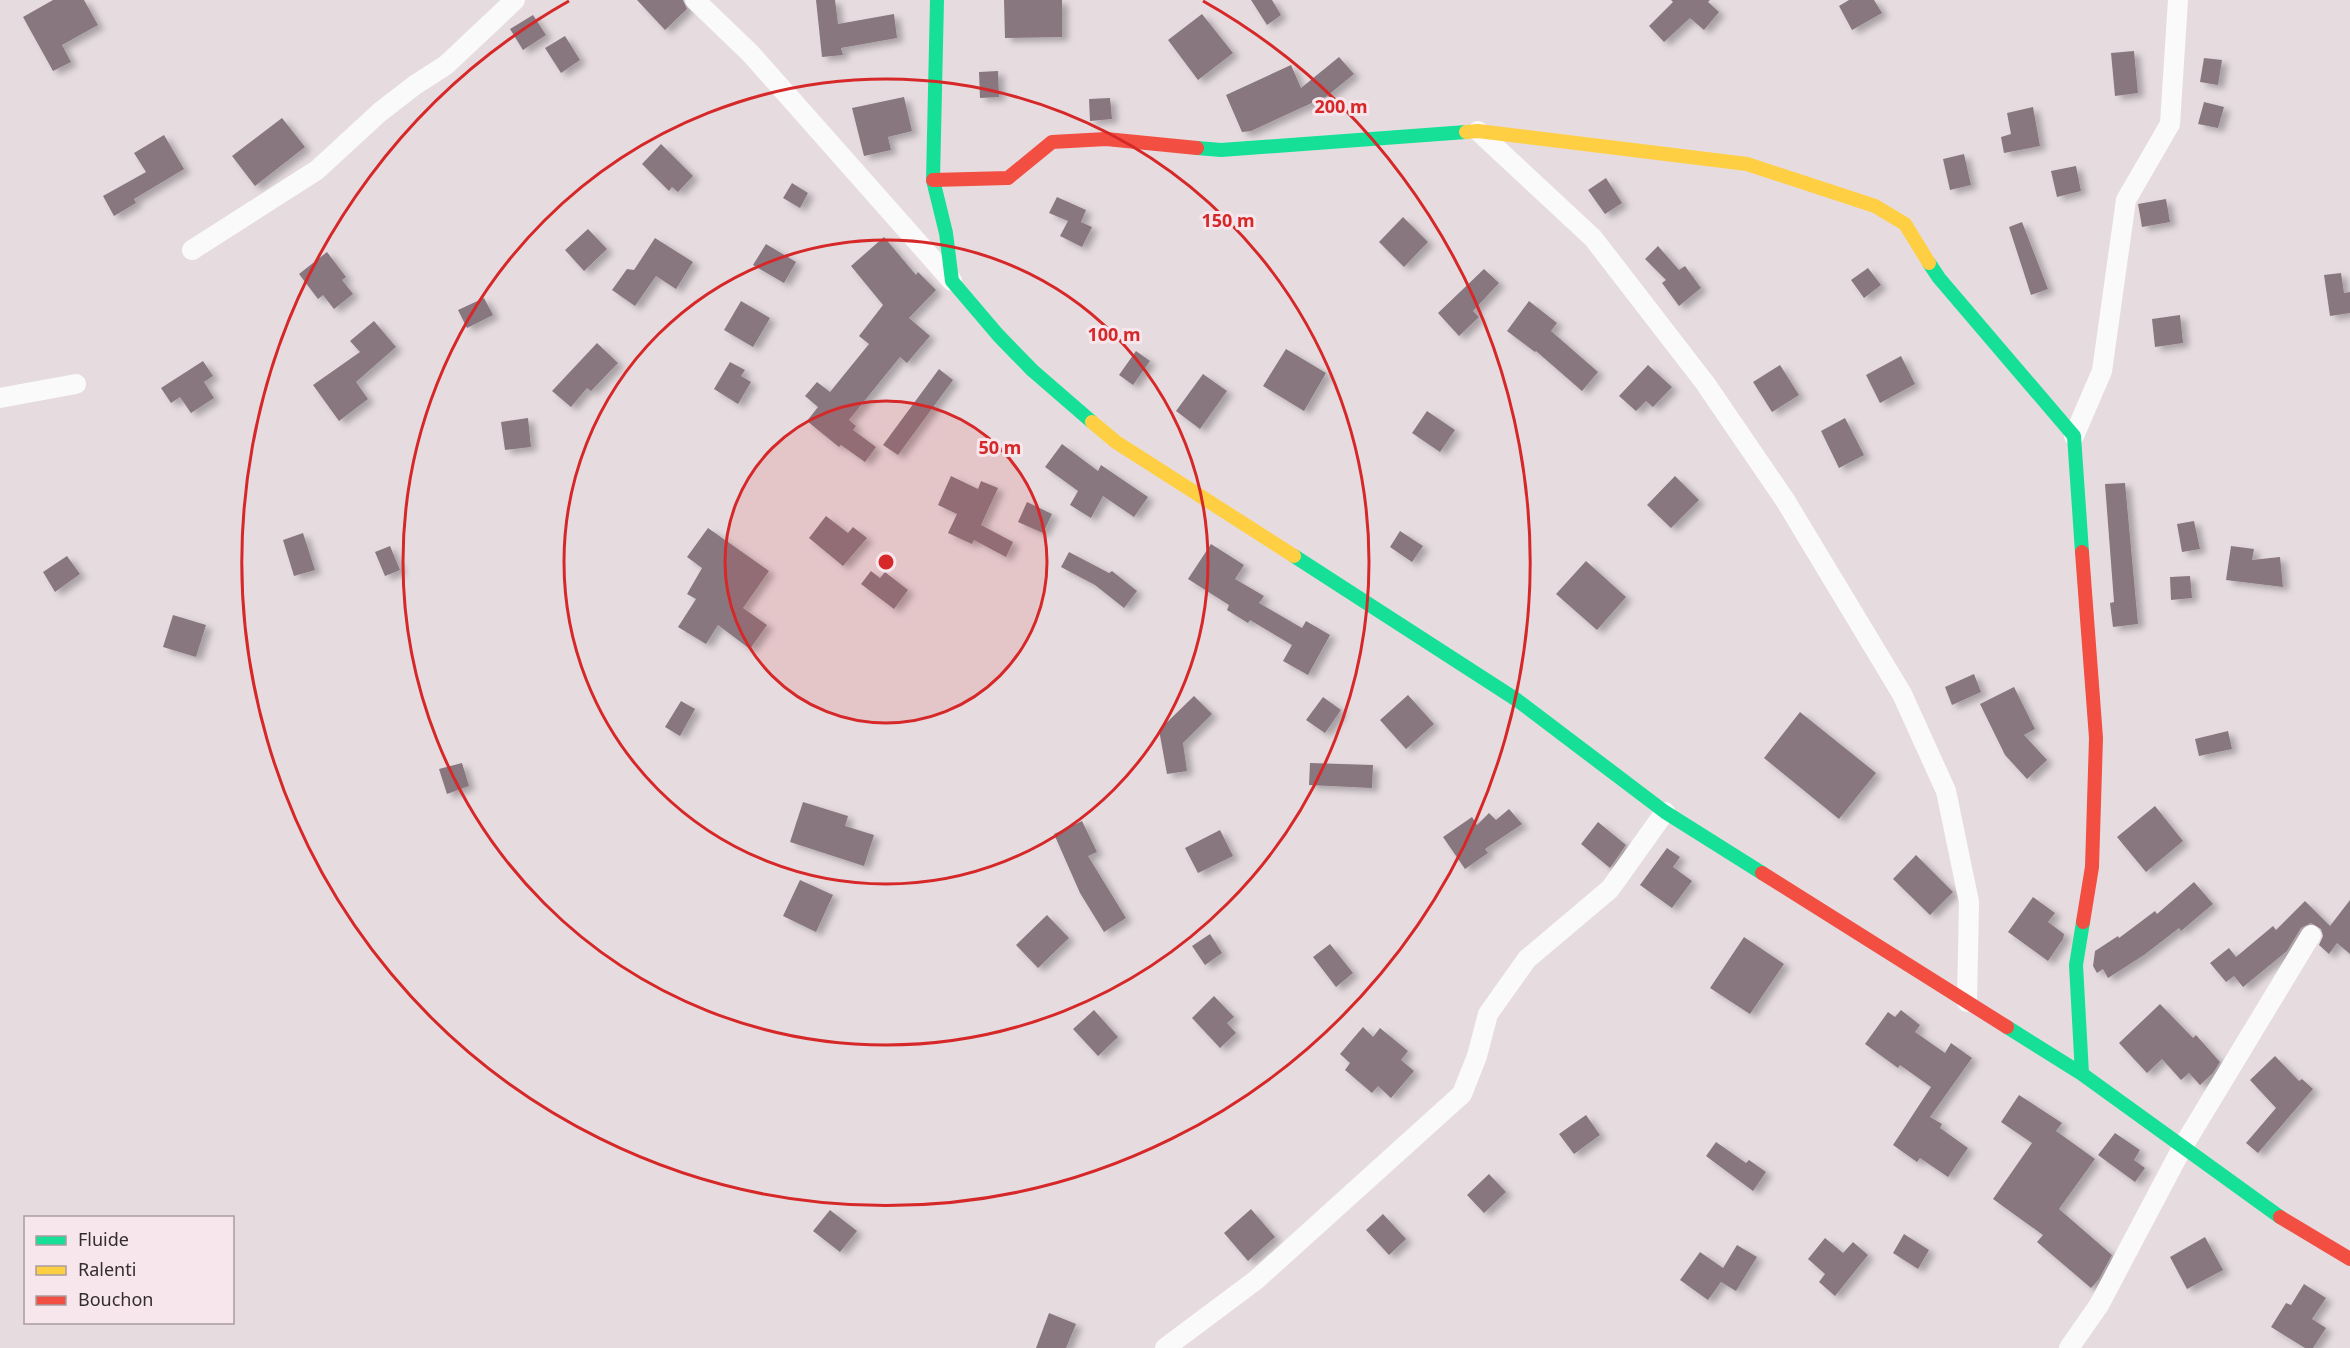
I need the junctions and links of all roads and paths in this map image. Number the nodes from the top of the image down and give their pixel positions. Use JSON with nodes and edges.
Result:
{"nodes":[{"id":1,"x":515,"y":0,"type":"edge"},
{"id":2,"x":694,"y":0,"type":"edge"},
{"id":3,"x":937,"y":0,"type":"edge"},
{"id":4,"x":2178,"y":0,"type":"edge"},
{"id":5,"x":1478,"y":131,"type":"junction"},
{"id":6,"x":933,"y":180,"type":"junction"},
{"id":7,"x":192,"y":250,"type":"dead end"},
{"id":8,"x":952,"y":281,"type":"junction"},
{"id":9,"x":76,"y":384,"type":"dead end"},
{"id":10,"x":0,"y":398,"type":"edge"},
{"id":11,"x":2074,"y":436,"type":"junction"},
{"id":12,"x":1665,"y":812,"type":"junction"},
{"id":13,"x":2311,"y":935,"type":"dead end"},
{"id":14,"x":1968,"y":1002,"type":"junction"},
{"id":15,"x":2082,"y":1074,"type":"junction"},
{"id":16,"x":2182,"y":1148,"type":"junction"},
{"id":17,"x":2350,"y":1259,"type":"edge"},
{"id":18,"x":1165,"y":1348,"type":"edge"},
{"id":19,"x":2069,"y":1348,"type":"edge"}],
"edges":[{"from":1,"to":7,"type":"street"},
{"from":2,"to":8,"type":"street"},
{"from":3,"to":6,"type":"street"},
{"from":4,"to":11,"type":"street"},
{"from":5,"to":6,"type":"street"},
{"from":5,"to":11,"type":"street"},
{"from":5,"to":14,"type":"street"},
{"from":6,"to":8,"type":"street"},
{"from":8,"to":12,"type":"street"},
{"from":9,"to":10,"type":"street"},
{"from":11,"to":15,"type":"street"},
{"from":12,"to":14,"type":"street"},
{"from":12,"to":18,"type":"street"},
{"from":13,"to":16,"type":"street"},
{"from":14,"to":15,"type":"street"},
{"from":15,"to":16,"type":"street"},
{"from":16,"to":17,"type":"street"},
{"from":16,"to":19,"type":"street"}]}
